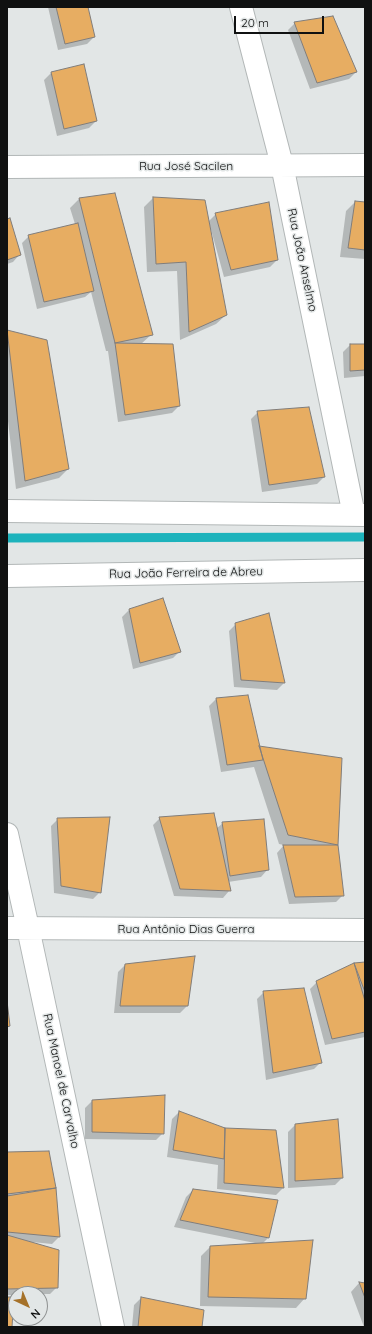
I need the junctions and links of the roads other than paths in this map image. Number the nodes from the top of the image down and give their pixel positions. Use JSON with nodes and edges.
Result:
{"nodes":[{"id":1,"x":241,"y":7,"type":"edge"},
{"id":2,"x":282,"y":165,"type":"junction"},
{"id":3,"x":365,"y":165,"type":"edge"},
{"id":4,"x":7,"y":167,"type":"edge"},
{"id":5,"x":7,"y":511,"type":"edge"},
{"id":6,"x":360,"y":515,"type":"edge"},
{"id":7,"x":365,"y":570,"type":"edge"},
{"id":8,"x":7,"y":576,"type":"edge"},
{"id":9,"x":7,"y":834,"type":"edge"},
{"id":10,"x":7,"y":928,"type":"edge"},
{"id":11,"x":28,"y":928,"type":"junction"},
{"id":12,"x":365,"y":930,"type":"edge"},
{"id":13,"x":113,"y":1327,"type":"edge"}],
"edges":[{"from":1,"to":2,"type":"street","name":"Rua João Anselmo"},
{"from":2,"to":3,"type":"street","name":"Rua José Sacilen"},
{"from":2,"to":4,"type":"street","name":"Rua José Sacilen"},
{"from":2,"to":6,"type":"street","name":"Rua João Anselmo"},
{"from":5,"to":6,"type":"street"},
{"from":7,"to":8,"type":"street","name":"Rua João Ferreira de Abreu"},
{"from":9,"to":11,"type":"street","name":"Rua Manoel de Carvalho"},
{"from":10,"to":11,"type":"street","name":"Rua Antônio Dias Guerra"},
{"from":11,"to":12,"type":"street","name":"Rua Antônio Dias Guerra"},
{"from":11,"to":13,"type":"street","name":"Rua Manoel de Carvalho"}]}
